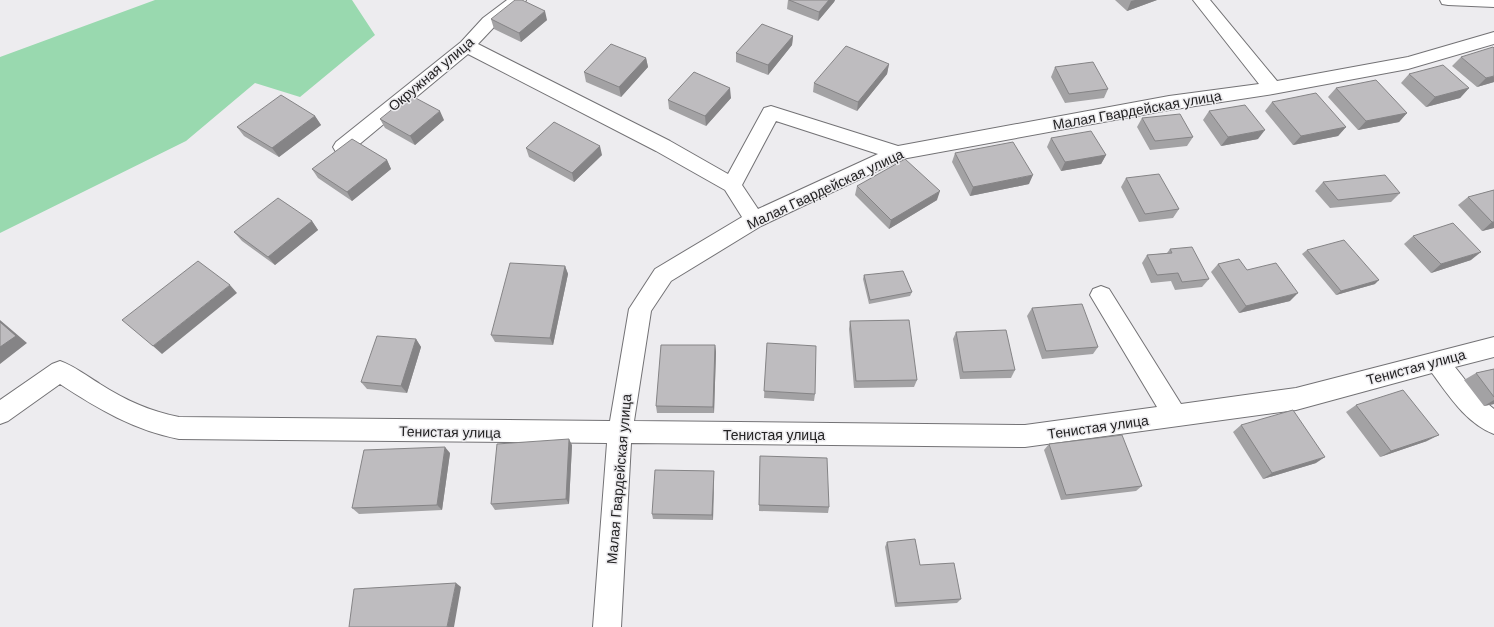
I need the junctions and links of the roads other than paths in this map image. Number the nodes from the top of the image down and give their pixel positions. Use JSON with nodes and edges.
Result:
{"nodes":[{"id":1,"x":518,"y":0,"type":"edge"},
{"id":2,"x":1201,"y":0,"type":"edge"},
{"id":3,"x":1448,"y":0,"type":"edge"},
{"id":4,"x":1494,"y":2,"type":"edge"},
{"id":5,"x":1494,"y":38,"type":"edge"},
{"id":6,"x":467,"y":46,"type":"junction"},
{"id":7,"x":1273,"y":88,"type":"junction"},
{"id":8,"x":343,"y":147,"type":"edge"},
{"id":9,"x":898,"y":153,"type":"junction"},
{"id":10,"x":732,"y":185,"type":"junction"},
{"id":11,"x":754,"y":220,"type":"junction"},
{"id":12,"x":1101,"y":295,"type":"dead end"},
{"id":13,"x":1494,"y":347,"type":"edge"},
{"id":14,"x":1437,"y":362,"type":"junction"},
{"id":15,"x":0,"y":413,"type":"edge"},
{"id":16,"x":1175,"y":416,"type":"junction"},
{"id":17,"x":1494,"y":424,"type":"edge"},
{"id":18,"x":620,"y":434,"type":"junction"},
{"id":19,"x":607,"y":627,"type":"edge"}],
"edges":[{"from":1,"to":6,"type":"street","name":"Окружная улица"},
{"from":2,"to":7,"type":"street"},
{"from":3,"to":4,"type":"street"},
{"from":5,"to":7,"type":"street","name":"Малая Гвардейская улица"},
{"from":6,"to":8,"type":"street","name":"Окружная улица"},
{"from":6,"to":10,"type":"street"},
{"from":7,"to":9,"type":"street","name":"Малая Гвардейская улица"},
{"from":9,"to":10,"type":"street"},
{"from":9,"to":11,"type":"street","name":"Малая Гвардейская улица"},
{"from":10,"to":11,"type":"street"},
{"from":11,"to":18,"type":"street","name":"Малая Гвардейская улица"},
{"from":12,"to":16,"type":"street"},
{"from":13,"to":14,"type":"street","name":"Тенистая улица"},
{"from":14,"to":16,"type":"street","name":"Тенистая улица"},
{"from":14,"to":17,"type":"street"},
{"from":15,"to":18,"type":"street","name":"Тенистая улица"},
{"from":16,"to":18,"type":"street","name":"Тенистая улица"},
{"from":18,"to":19,"type":"street","name":"Малая Гвардейская улица"}]}
